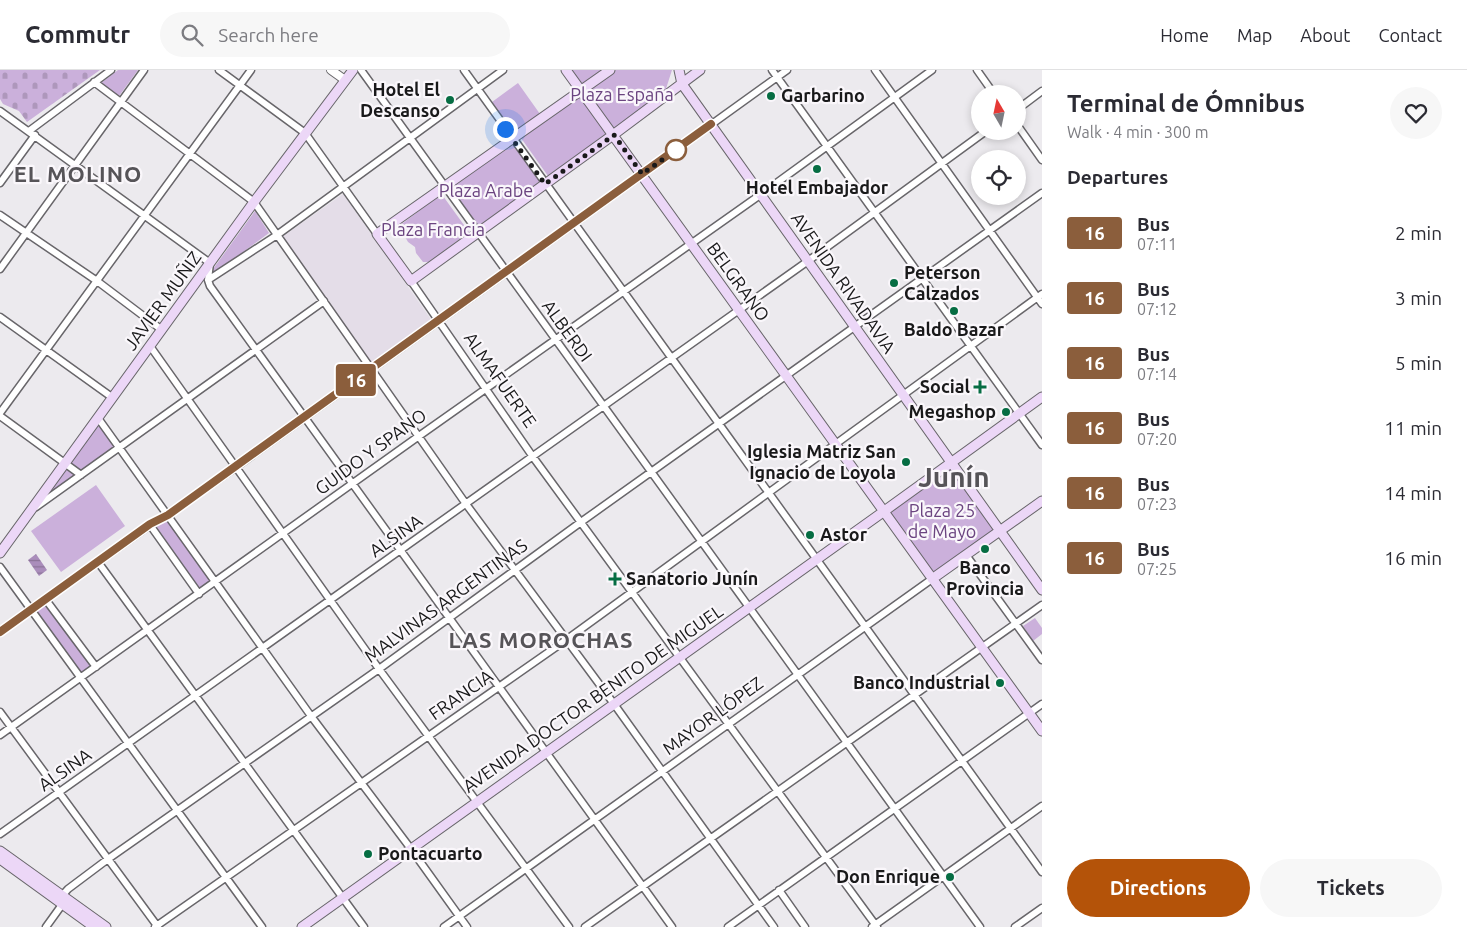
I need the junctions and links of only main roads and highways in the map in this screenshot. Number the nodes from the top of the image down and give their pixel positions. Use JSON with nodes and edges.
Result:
{"nodes":[{"id":1,"x":360,"y":70,"type":"edge"},
{"id":2,"x":566,"y":70,"type":"edge"},
{"id":3,"x":610,"y":70,"type":"edge"},
{"id":4,"x":679,"y":70,"type":"edge"},
{"id":5,"x":700,"y":70,"type":"edge"},
{"id":6,"x":682,"y":84,"type":"junction"},
{"id":7,"x":582,"y":91,"type":"junction"},
{"id":8,"x":614,"y":135,"type":"junction"},
{"id":9,"x":1042,"y":397,"type":"edge"},
{"id":10,"x":951,"y":462,"type":"junction"},
{"id":11,"x":1042,"y":501,"type":"edge"},
{"id":12,"x":884,"y":512,"type":"junction"},
{"id":13,"x":1000,"y":531,"type":"junction"},
{"id":14,"x":2,"y":547,"type":"edge"},
{"id":15,"x":932,"y":579,"type":"junction"},
{"id":16,"x":1042,"y":590,"type":"edge"},
{"id":17,"x":1042,"y":730,"type":"edge"},
{"id":18,"x":0,"y":851,"type":"edge"},
{"id":19,"x":0,"y":859,"type":"edge"},
{"id":20,"x":62,"y":900,"type":"junction"},
{"id":21,"x":94,"y":927,"type":"edge"},
{"id":22,"x":106,"y":927,"type":"edge"},
{"id":23,"x":302,"y":927,"type":"edge"}],
"edges":[{"from":1,"to":14,"type":"main road","name":"JAVIER MUÑIZ"},
{"from":2,"to":7,"type":"main road","name":"BELGRANO"},
{"from":3,"to":7,"type":"main road"},
{"from":4,"to":6,"type":"main road","name":"AVENIDA RIVADAVIA"},
{"from":5,"to":6,"type":"main road"},
{"from":6,"to":8,"type":"main road"},
{"from":6,"to":10,"type":"main road","name":"AVENIDA RIVADAVIA"},
{"from":7,"to":8,"type":"main road","name":"BELGRANO"},
{"from":7,"to":8,"type":"main road","name":"ALMAFUERTE"},
{"from":8,"to":12,"type":"main road","name":"BELGRANO"},
{"from":9,"to":10,"type":"main road","name":"AVENIDA DOCTOR BENITO DE MIGUEL"},
{"from":10,"to":12,"type":"main road","name":"AVENIDA DOCTOR BENITO DE MIGUEL"},
{"from":10,"to":13,"type":"main road","name":"AVENIDA RIVADAVIA"},
{"from":11,"to":13,"type":"main road","name":"MAYOR LÓPEZ"},
{"from":12,"to":15,"type":"main road","name":"BELGRANO"},
{"from":12,"to":23,"type":"main road","name":"AVENIDA DOCTOR BENITO DE MIGUEL"},
{"from":13,"to":15,"type":"main road","name":"MAYOR LÓPEZ"},
{"from":13,"to":16,"type":"main road","name":"AVENIDA RIVADAVIA"},
{"from":15,"to":17,"type":"main road","name":"BELGRANO"},
{"from":18,"to":20,"type":"main road"},
{"from":19,"to":20,"type":"main road"},
{"from":20,"to":21,"type":"main road"},
{"from":20,"to":22,"type":"main road"}]}
